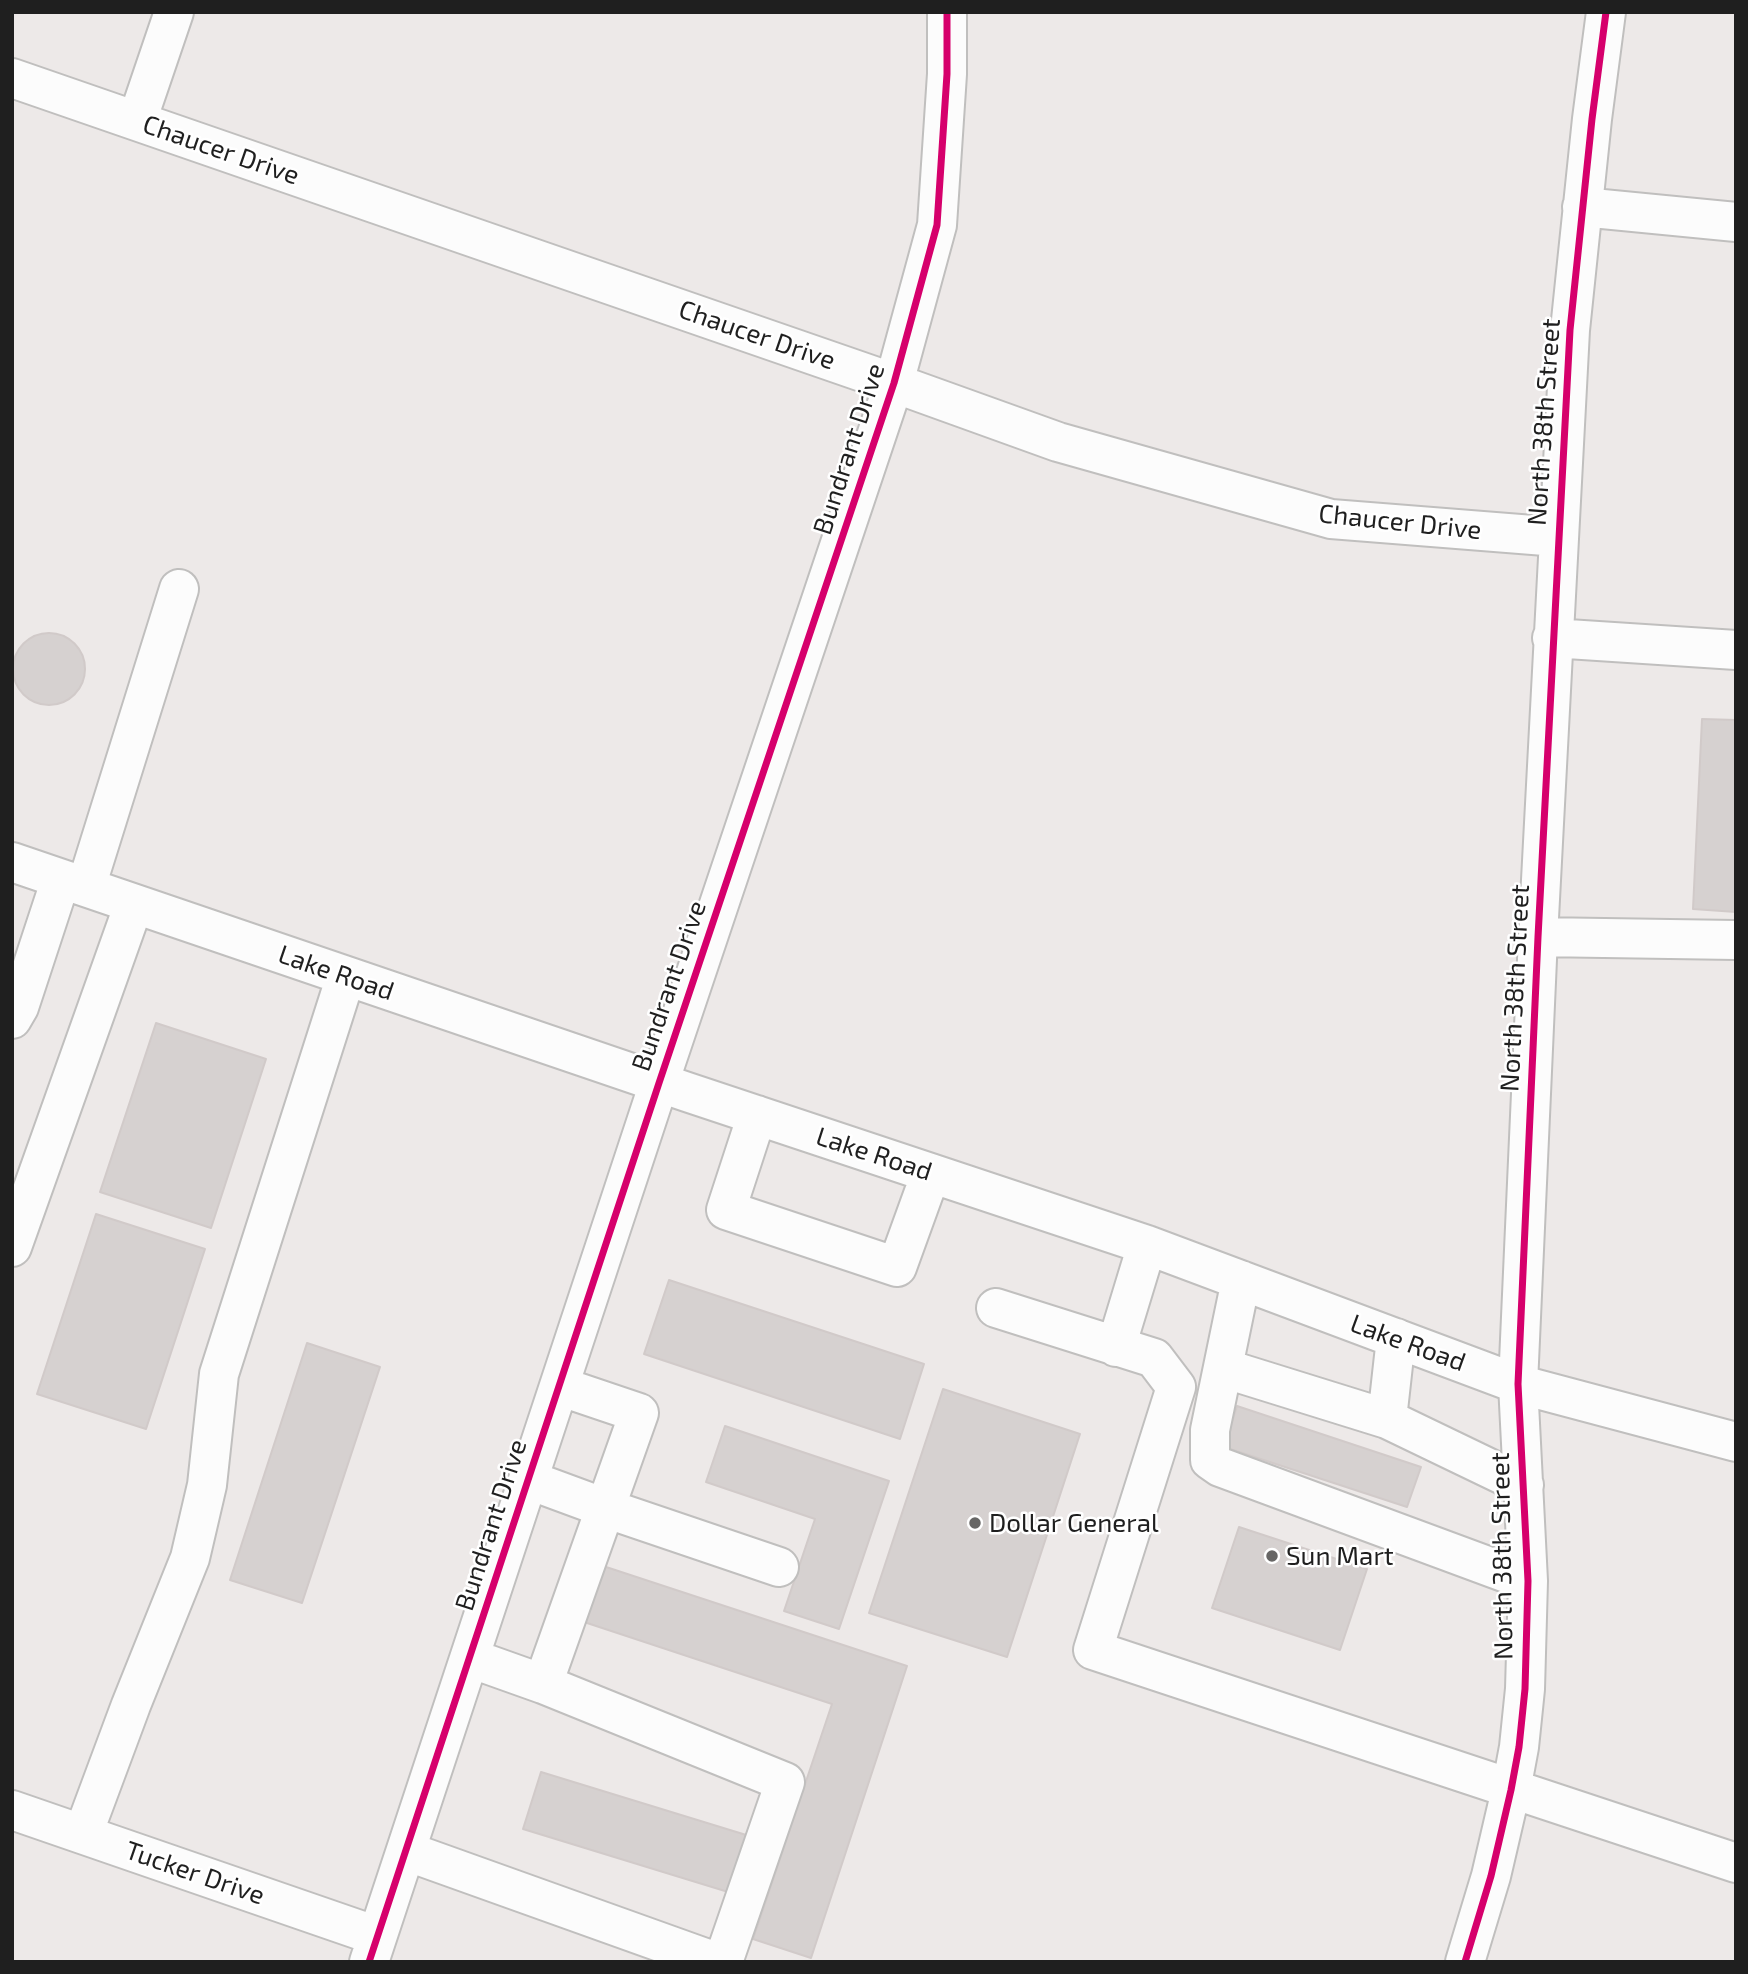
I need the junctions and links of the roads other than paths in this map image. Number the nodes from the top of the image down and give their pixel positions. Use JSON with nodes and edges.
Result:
{"nodes":[{"id":1,"x":174,"y":12,"type":"edge"},
{"id":2,"x":947,"y":12,"type":"edge"},
{"id":3,"x":1606,"y":12,"type":"edge"},
{"id":4,"x":12,"y":78,"type":"edge"},
{"id":5,"x":137,"y":121,"type":"junction"},
{"id":6,"x":1582,"y":207,"type":"junction"},
{"id":7,"x":1736,"y":222,"type":"edge"},
{"id":8,"x":894,"y":383,"type":"junction"},
{"id":9,"x":1558,"y":537,"type":"junction"},
{"id":10,"x":179,"y":589,"type":"dead end"},
{"id":11,"x":1552,"y":638,"type":"junction"},
{"id":12,"x":1736,"y":650,"type":"edge"},
{"id":13,"x":12,"y":862,"type":"edge"},
{"id":14,"x":74,"y":883,"type":"junction"},
{"id":15,"x":134,"y":904,"type":"junction"},
{"id":16,"x":1538,"y":937,"type":"junction"},
{"id":17,"x":1736,"y":940,"type":"edge"},
{"id":18,"x":346,"y":976,"type":"junction"},
{"id":19,"x":12,"y":1019,"type":"edge"},
{"id":20,"x":659,"y":1083,"type":"junction"},
{"id":21,"x":757,"y":1115,"type":"junction"},
{"id":22,"x":931,"y":1173,"type":"junction"},
{"id":23,"x":1147,"y":1245,"type":"junction"},
{"id":24,"x":12,"y":1247,"type":"edge"},
{"id":25,"x":1241,"y":1280,"type":"junction"},
{"id":26,"x":996,"y":1308,"type":"dead end"},
{"id":27,"x":1396,"y":1338,"type":"junction"},
{"id":28,"x":1116,"y":1347,"type":"junction"},
{"id":29,"x":1223,"y":1368,"type":"junction"},
{"id":30,"x":1518,"y":1384,"type":"junction"},
{"id":31,"x":559,"y":1386,"type":"junction"},
{"id":32,"x":1387,"y":1419,"type":"junction"},
{"id":33,"x":1736,"y":1442,"type":"edge"},
{"id":34,"x":529,"y":1480,"type":"junction"},
{"id":35,"x":1524,"y":1485,"type":"junction"},
{"id":36,"x":604,"y":1508,"type":"junction"},
{"id":37,"x":779,"y":1567,"type":"dead end"},
{"id":38,"x":1528,"y":1581,"type":"junction"},
{"id":39,"x":470,"y":1658,"type":"junction"},
{"id":40,"x":544,"y":1684,"type":"junction"},
{"id":41,"x":1511,"y":1790,"type":"junction"},
{"id":42,"x":12,"y":1810,"type":"edge"},
{"id":43,"x":83,"y":1834,"type":"junction"},
{"id":44,"x":406,"y":1851,"type":"junction"},
{"id":45,"x":1736,"y":1863,"type":"edge"},
{"id":46,"x":373,"y":1949,"type":"edge"},
{"id":47,"x":716,"y":1962,"type":"edge"},
{"id":48,"x":723,"y":1962,"type":"edge"},
{"id":49,"x":1465,"y":1962,"type":"edge"}],
"edges":[{"from":1,"to":5,"type":"street"},
{"from":2,"to":8,"type":"street","name":"Bundrant Drive"},
{"from":3,"to":6,"type":"street","name":"North 38th Street"},
{"from":4,"to":5,"type":"street","name":"Chaucer Drive"},
{"from":5,"to":8,"type":"street","name":"Chaucer Drive"},
{"from":6,"to":7,"type":"street"},
{"from":6,"to":9,"type":"street","name":"North 38th Street"},
{"from":8,"to":9,"type":"street","name":"Chaucer Drive"},
{"from":8,"to":20,"type":"street","name":"Bundrant Drive"},
{"from":9,"to":11,"type":"street","name":"North 38th Street"},
{"from":10,"to":14,"type":"street"},
{"from":11,"to":12,"type":"street"},
{"from":11,"to":16,"type":"street","name":"North 38th Street"},
{"from":13,"to":14,"type":"street","name":"Lake Road"},
{"from":14,"to":15,"type":"street","name":"Lake Road"},
{"from":14,"to":19,"type":"street"},
{"from":15,"to":18,"type":"street","name":"Lake Road"},
{"from":15,"to":24,"type":"street"},
{"from":16,"to":17,"type":"street"},
{"from":16,"to":30,"type":"street","name":"North 38th Street"},
{"from":18,"to":20,"type":"street","name":"Lake Road"},
{"from":18,"to":43,"type":"street"},
{"from":20,"to":21,"type":"street","name":"Lake Road"},
{"from":20,"to":31,"type":"street","name":"Bundrant Drive"},
{"from":21,"to":22,"type":"street","name":"Lake Road"},
{"from":21,"to":22,"type":"street"},
{"from":22,"to":23,"type":"street","name":"Lake Road"},
{"from":23,"to":25,"type":"street","name":"Lake Road"},
{"from":23,"to":28,"type":"street"},
{"from":25,"to":27,"type":"street","name":"Lake Road"},
{"from":25,"to":29,"type":"street"},
{"from":26,"to":28,"type":"street"},
{"from":27,"to":30,"type":"street","name":"Lake Road"},
{"from":27,"to":32,"type":"street"},
{"from":28,"to":41,"type":"street"},
{"from":29,"to":32,"type":"street"},
{"from":29,"to":38,"type":"street"},
{"from":30,"to":33,"type":"street","name":"Lake Road"},
{"from":30,"to":35,"type":"street","name":"North 38th Street"},
{"from":31,"to":34,"type":"street","name":"Bundrant Drive"},
{"from":31,"to":36,"type":"street"},
{"from":32,"to":35,"type":"street"},
{"from":34,"to":36,"type":"street"},
{"from":34,"to":39,"type":"street","name":"Bundrant Drive"},
{"from":35,"to":38,"type":"street","name":"North 38th Street"},
{"from":36,"to":37,"type":"street"},
{"from":36,"to":40,"type":"street"},
{"from":38,"to":41,"type":"street","name":"North 38th Street"},
{"from":39,"to":40,"type":"street"},
{"from":39,"to":44,"type":"street","name":"Bundrant Drive"},
{"from":40,"to":48,"type":"street"},
{"from":41,"to":45,"type":"street"},
{"from":41,"to":49,"type":"street","name":"North 38th Street"},
{"from":42,"to":43,"type":"street","name":"Tucker Drive"},
{"from":43,"to":46,"type":"street","name":"Tucker Drive"},
{"from":44,"to":46,"type":"street","name":"Bundrant Drive"},
{"from":44,"to":47,"type":"street"}]}
